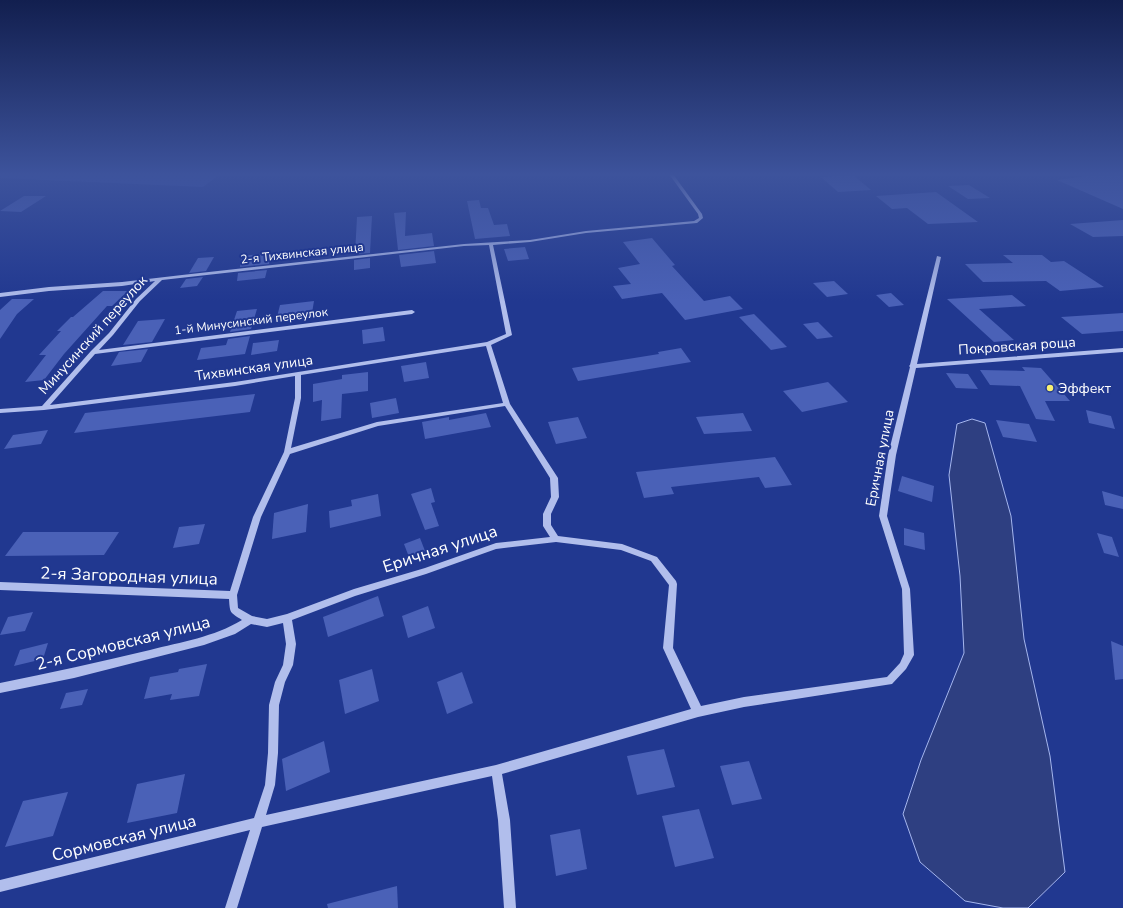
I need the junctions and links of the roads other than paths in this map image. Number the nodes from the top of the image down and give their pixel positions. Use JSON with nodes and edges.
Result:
{"nodes":[{"id":1,"x":701,"y":216,"type":"edge"},
{"id":2,"x":491,"y":244,"type":"junction"},
{"id":3,"x":940,"y":257,"type":"dead end"},
{"id":4,"x":160,"y":279,"type":"junction"},
{"id":5,"x":0,"y":295,"type":"edge"},
{"id":6,"x":412,"y":312,"type":"dead end"},
{"id":7,"x":488,"y":344,"type":"junction"},
{"id":8,"x":1123,"y":350,"type":"edge"},
{"id":9,"x":92,"y":352,"type":"junction"},
{"id":10,"x":912,"y":366,"type":"junction"},
{"id":11,"x":298,"y":374,"type":"junction"},
{"id":12,"x":507,"y":404,"type":"junction"},
{"id":13,"x":44,"y":408,"type":"junction"},
{"id":14,"x":0,"y":411,"type":"edge"},
{"id":15,"x":287,"y":452,"type":"junction"},
{"id":16,"x":556,"y":539,"type":"junction"},
{"id":17,"x":0,"y":586,"type":"edge"},
{"id":18,"x":232,"y":595,"type":"junction"},
{"id":19,"x":310,"y":610,"type":"joint"},
{"id":20,"x":287,"y":618,"type":"junction"},
{"id":21,"x":250,"y":620,"type":"junction"},
{"id":22,"x":0,"y":688,"type":"edge"},
{"id":23,"x":698,"y":712,"type":"junction"},
{"id":24,"x":496,"y":770,"type":"junction"},
{"id":25,"x":257,"y":823,"type":"junction"},
{"id":26,"x":0,"y":886,"type":"edge"},
{"id":27,"x":231,"y":908,"type":"edge"},
{"id":28,"x":510,"y":908,"type":"edge"}],
"edges":[{"from":1,"to":2,"type":"street","name":"2-я Тихвинская улица"},
{"from":2,"to":4,"type":"street","name":"2-я Тихвинская улица"},
{"from":2,"to":7,"type":"street","name":"Тихвинская улица"},
{"from":3,"to":10,"type":"street","name":"Еричная улица"},
{"from":4,"to":5,"type":"street","name":"2-я Тихвинская улица"},
{"from":4,"to":9,"type":"street","name":"Минусинский переулок"},
{"from":6,"to":9,"type":"street","name":"1-й Минусинский переулок"},
{"from":7,"to":11,"type":"street","name":"Тихвинская улица"},
{"from":7,"to":12,"type":"street"},
{"from":8,"to":10,"type":"street","name":"Покровская роща"},
{"from":9,"to":13,"type":"street","name":"Минусинский переулок"},
{"from":10,"to":23,"type":"street","name":"Еричная улица"},
{"from":11,"to":13,"type":"street","name":"Тихвинская улица"},
{"from":11,"to":15,"type":"street"},
{"from":12,"to":15,"type":"street"},
{"from":12,"to":16,"type":"street"},
{"from":13,"to":14,"type":"street","name":"Тихвинская улица"},
{"from":15,"to":18,"type":"street"},
{"from":16,"to":19,"type":"street","name":"Еричная улица"},
{"from":16,"to":23,"type":"street","name":"Еричная улица"},
{"from":17,"to":18,"type":"street","name":"2-я Загородная улица"},
{"from":18,"to":21,"type":"street","name":"2-я Загородная улица"},
{"from":19,"to":20,"type":"street","name":"2-я Загородная улица"},
{"from":20,"to":21,"type":"street","name":"2-я Загородная улица"},
{"from":20,"to":25,"type":"street"},
{"from":21,"to":22,"type":"street","name":"2-я Сормовская улица"},
{"from":23,"to":24,"type":"street","name":"Еричная улица"},
{"from":24,"to":25,"type":"street","name":"Еричная улица"},
{"from":24,"to":28,"type":"street"},
{"from":25,"to":26,"type":"street","name":"Сормовская улица"},
{"from":25,"to":27,"type":"street"}]}
